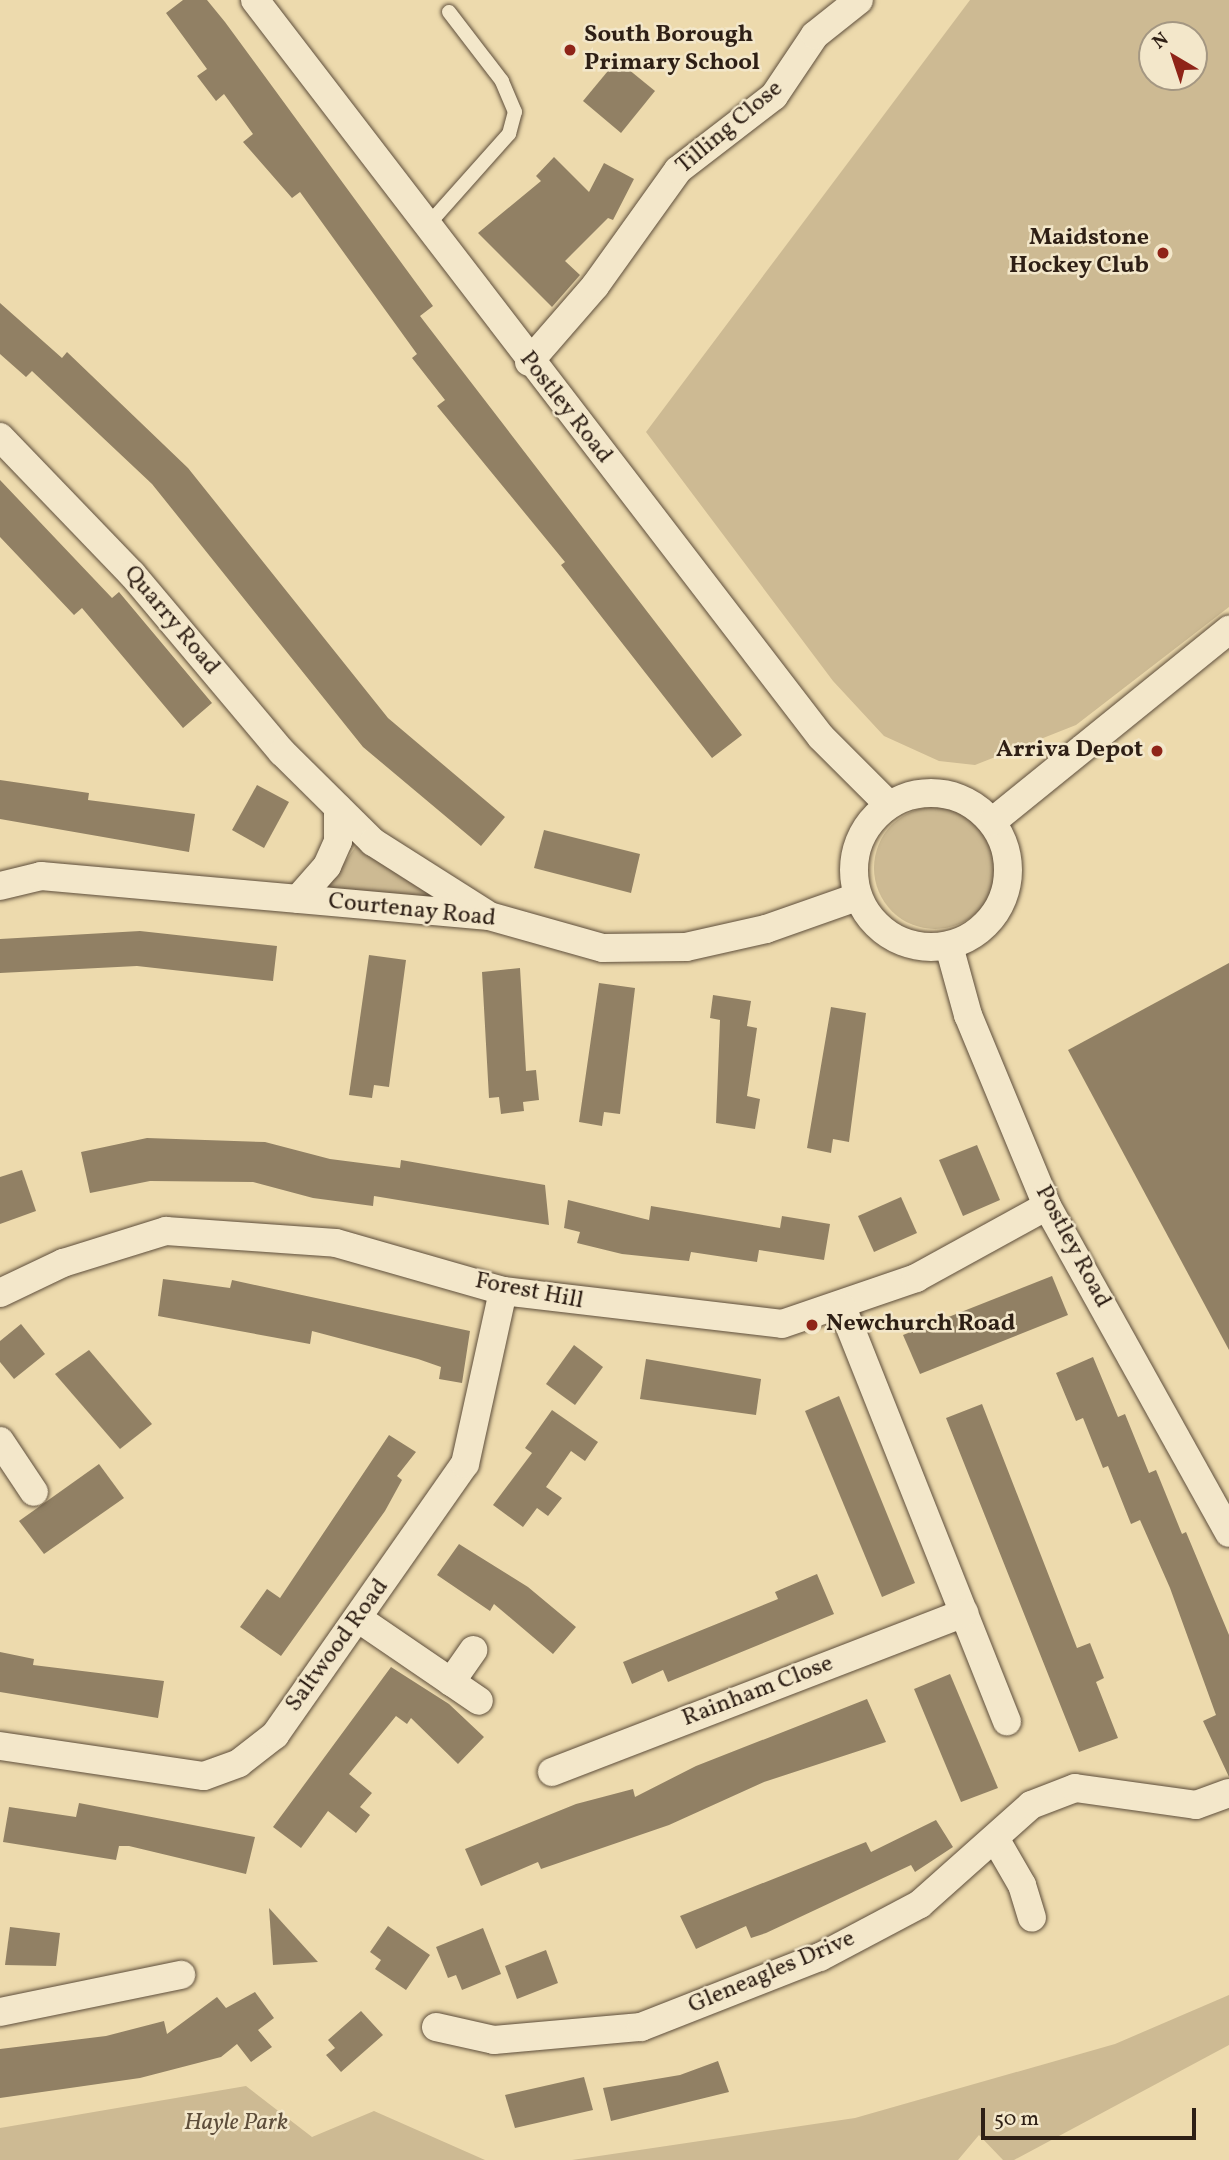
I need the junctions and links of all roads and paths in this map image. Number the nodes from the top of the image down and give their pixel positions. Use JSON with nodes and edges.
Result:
{"nodes":[{"id":1,"x":255,"y":0,"type":"edge"},
{"id":2,"x":859,"y":0,"type":"edge"},
{"id":3,"x":449,"y":12,"type":"dead end"},
{"id":4,"x":425,"y":228,"type":"junction"},
{"id":5,"x":529,"y":362,"type":"junction"},
{"id":6,"x":0,"y":437,"type":"edge"},
{"id":7,"x":1229,"y":630,"type":"edge"},
{"id":8,"x":888,"y":804,"type":"junction"},
{"id":9,"x":338,"y":808,"type":"junction"},
{"id":10,"x":993,"y":821,"type":"junction"},
{"id":11,"x":0,"y":867,"type":"edge"},
{"id":12,"x":41,"y":876,"type":"junction"},
{"id":13,"x":0,"y":886,"type":"edge"},
{"id":14,"x":858,"y":897,"type":"junction"},
{"id":15,"x":298,"y":899,"type":"junction"},
{"id":16,"x":489,"y":916,"type":"junction"},
{"id":17,"x":949,"y":946,"type":"junction"},
{"id":18,"x":1047,"y":1206,"type":"junction"},
{"id":19,"x":503,"y":1291,"type":"junction"},
{"id":20,"x":0,"y":1293,"type":"edge"},
{"id":21,"x":842,"y":1307,"type":"junction"},
{"id":22,"x":0,"y":1441,"type":"edge"},
{"id":23,"x":34,"y":1492,"type":"dead end"},
{"id":24,"x":1229,"y":1533,"type":"edge"},
{"id":25,"x":964,"y":1613,"type":"junction"},
{"id":26,"x":359,"y":1619,"type":"junction"},
{"id":27,"x":473,"y":1650,"type":"dead end"},
{"id":28,"x":451,"y":1682,"type":"junction"},
{"id":29,"x":479,"y":1701,"type":"dead end"},
{"id":30,"x":1007,"y":1721,"type":"dead end"},
{"id":31,"x":0,"y":1746,"type":"edge"},
{"id":32,"x":552,"y":1772,"type":"dead end"},
{"id":33,"x":1229,"y":1793,"type":"edge"},
{"id":34,"x":996,"y":1840,"type":"junction"},
{"id":35,"x":1032,"y":1917,"type":"dead end"},
{"id":36,"x":181,"y":1975,"type":"dead end"},
{"id":37,"x":0,"y":2012,"type":"edge"},
{"id":38,"x":436,"y":2028,"type":"dead end"}],
"edges":[{"from":1,"to":4,"type":"street","name":"Postley Road"},
{"from":2,"to":5,"type":"street","name":"Tilling Close"},
{"from":3,"to":4,"type":"lane"},
{"from":4,"to":5,"type":"street","name":"Postley Road"},
{"from":5,"to":8,"type":"street","name":"Postley Road"},
{"from":6,"to":9,"type":"street","name":"Quarry Road"},
{"from":7,"to":10,"type":"street"},
{"from":8,"to":10,"type":"street"},
{"from":8,"to":14,"type":"street"},
{"from":9,"to":15,"type":"street"},
{"from":9,"to":16,"type":"street","name":"Quarry Road"},
{"from":10,"to":17,"type":"street"},
{"from":11,"to":12,"type":"street"},
{"from":12,"to":13,"type":"street","name":"Courtenay Road"},
{"from":12,"to":15,"type":"street","name":"Courtenay Road"},
{"from":14,"to":16,"type":"street","name":"Courtenay Road"},
{"from":14,"to":17,"type":"street"},
{"from":15,"to":16,"type":"street","name":"Courtenay Road"},
{"from":17,"to":18,"type":"street","name":"Postley Road"},
{"from":18,"to":21,"type":"street","name":"Forest Hill"},
{"from":18,"to":24,"type":"street","name":"Postley Road"},
{"from":19,"to":20,"type":"street","name":"Forest Hill"},
{"from":19,"to":21,"type":"street","name":"Forest Hill"},
{"from":19,"to":26,"type":"street","name":"Saltwood Road"},
{"from":21,"to":25,"type":"street"},
{"from":22,"to":23,"type":"street"},
{"from":25,"to":30,"type":"street"},
{"from":25,"to":32,"type":"street","name":"Rainham Close"},
{"from":26,"to":28,"type":"street"},
{"from":26,"to":31,"type":"street","name":"Saltwood Road"},
{"from":27,"to":28,"type":"street"},
{"from":28,"to":29,"type":"street"},
{"from":33,"to":34,"type":"street","name":"Gleneagles Drive"},
{"from":34,"to":35,"type":"street"},
{"from":34,"to":38,"type":"street","name":"Gleneagles Drive"},
{"from":36,"to":37,"type":"street"}]}
